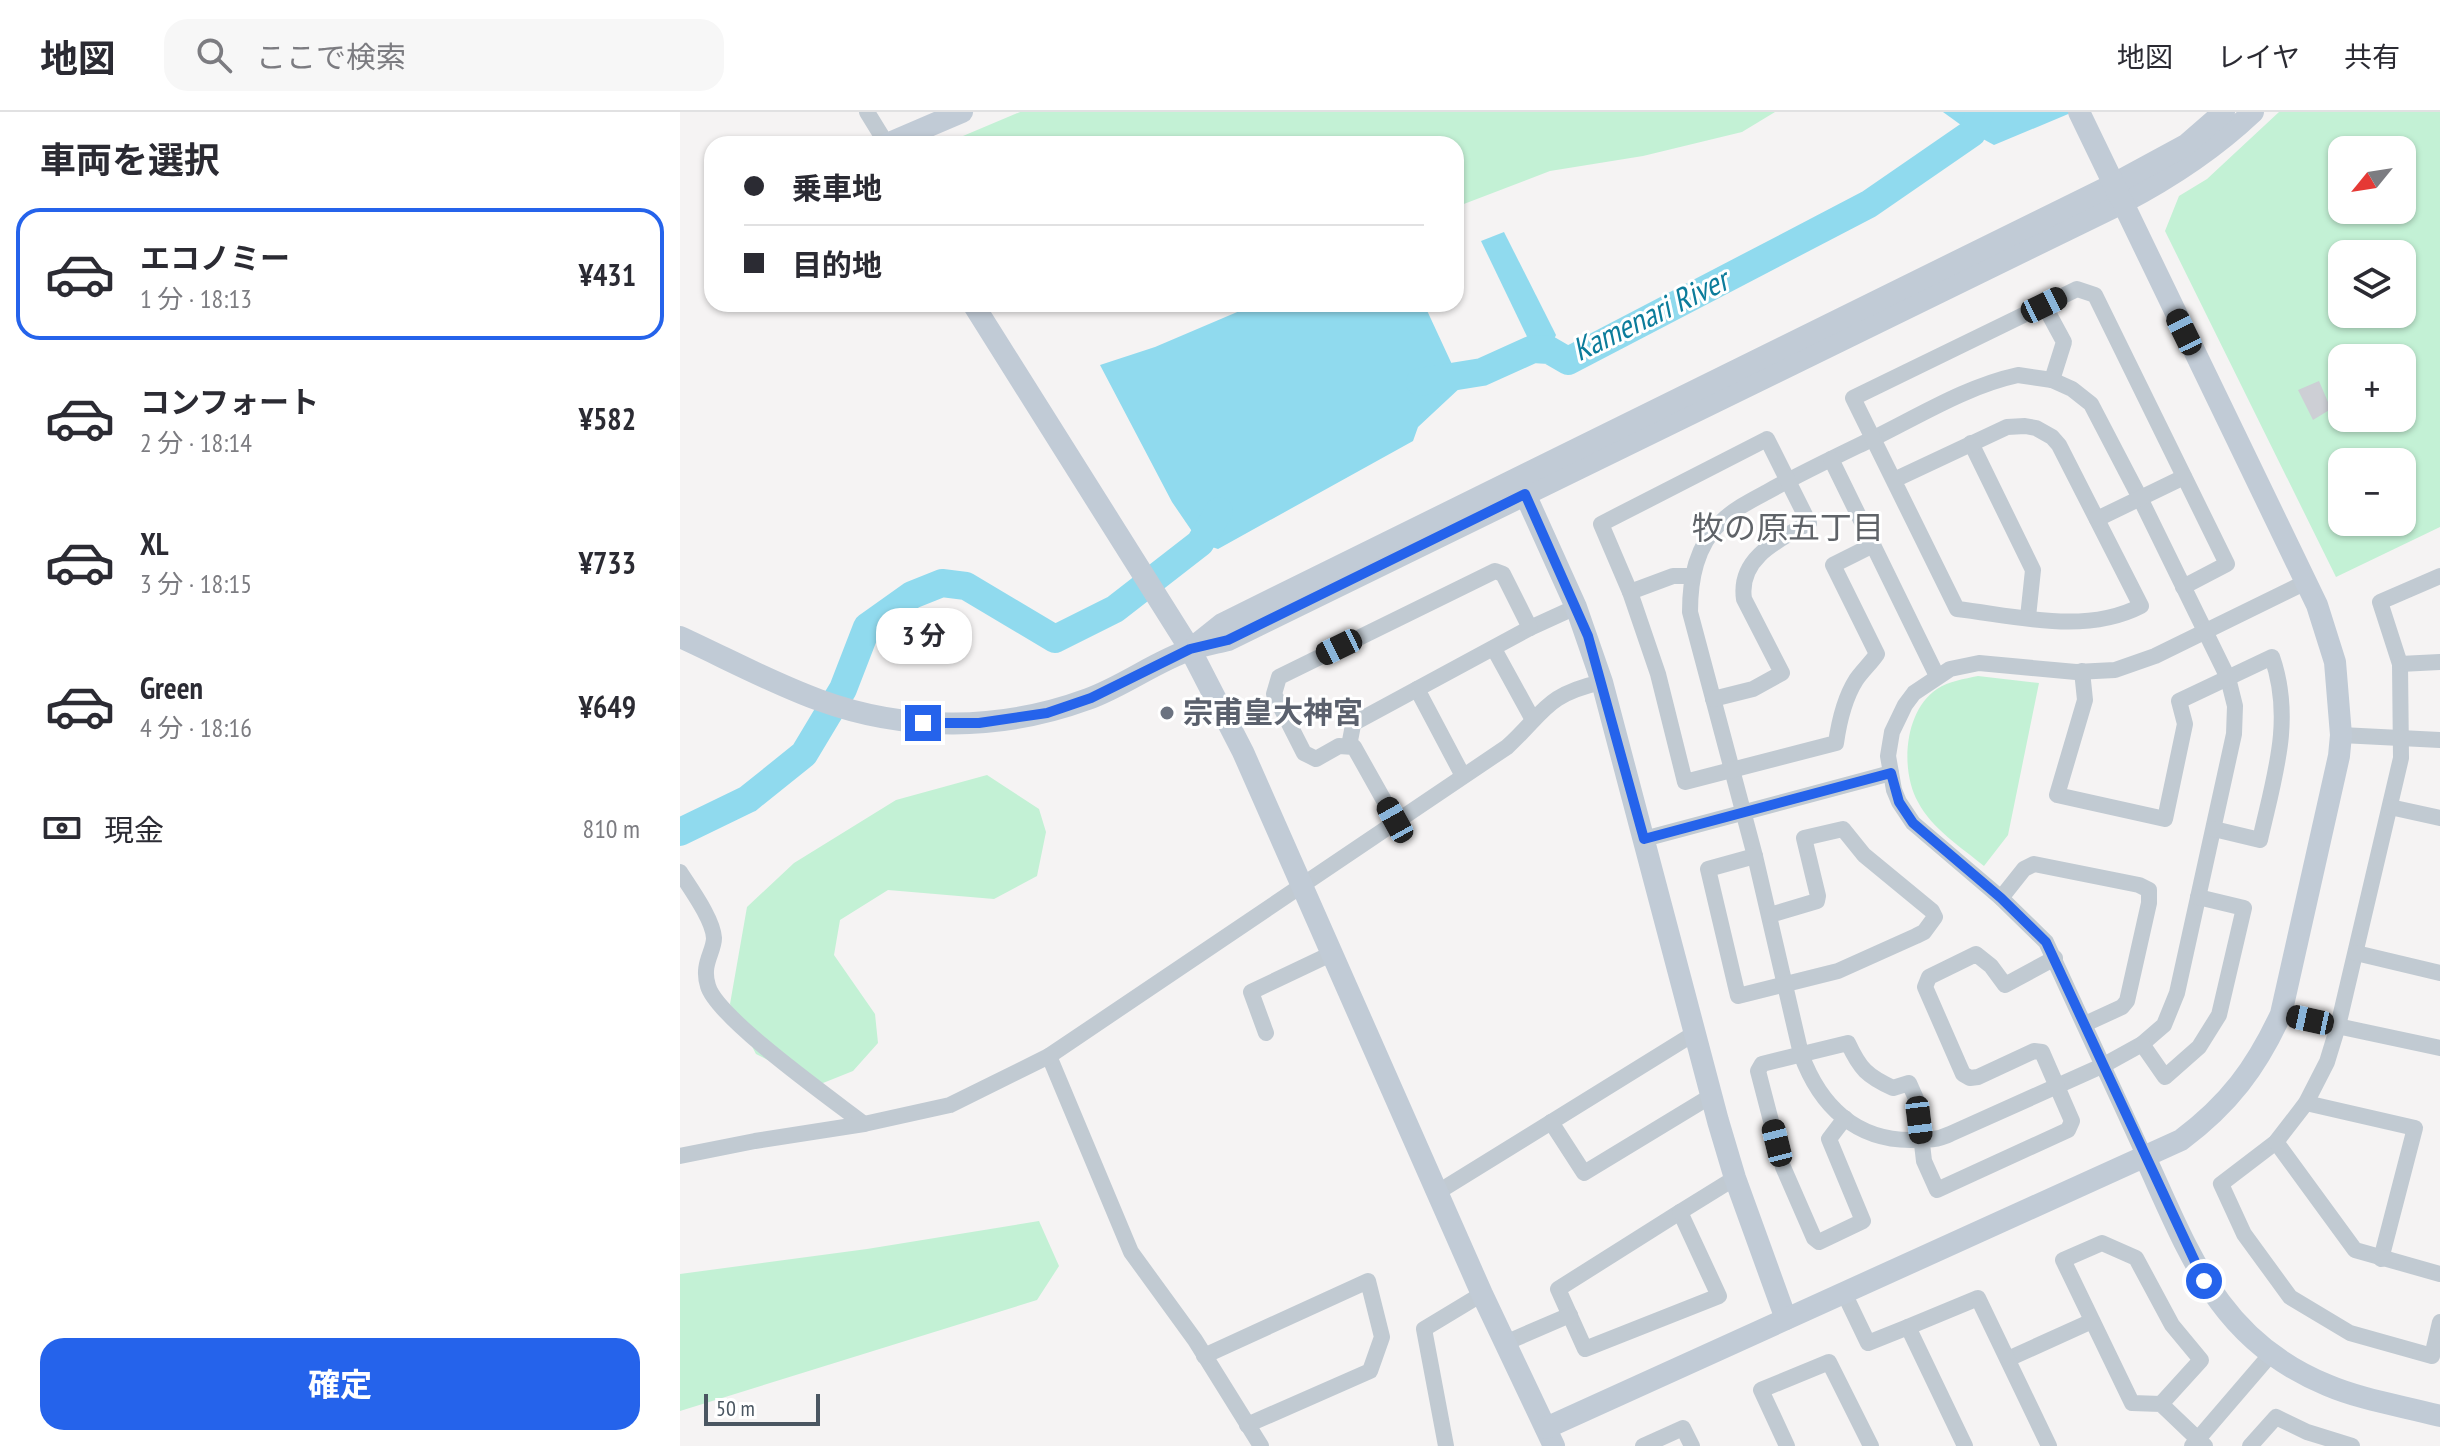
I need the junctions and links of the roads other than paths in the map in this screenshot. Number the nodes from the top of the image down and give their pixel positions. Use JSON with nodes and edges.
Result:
{"nodes":[{"id":1,"x":867,"y":112,"type":"edge"},
{"id":2,"x":877,"y":112,"type":"edge"},
{"id":3,"x":962,"y":112,"type":"edge"},
{"id":4,"x":2079,"y":112,"type":"edge"},
{"id":5,"x":2224,"y":112,"type":"edge"},
{"id":6,"x":2253,"y":112,"type":"edge"},
{"id":7,"x":881,"y":136,"type":"edge"},
{"id":8,"x":884,"y":136,"type":"edge"},
{"id":9,"x":905,"y":136,"type":"edge"},
{"id":10,"x":2118,"y":194,"type":"junction"},
{"id":11,"x":2044,"y":305,"type":"junction"},
{"id":12,"x":978,"y":312,"type":"edge"},
{"id":13,"x":2052,"y":380,"type":"junction"},
{"id":14,"x":1873,"y":439,"type":"junction"},
{"id":15,"x":1971,"y":443,"type":"junction"},
{"id":16,"x":1831,"y":459,"type":"junction"},
{"id":17,"x":2184,"y":477,"type":"junction"},
{"id":18,"x":1894,"y":480,"type":"junction"},
{"id":19,"x":1787,"y":481,"type":"junction"},
{"id":20,"x":1525,"y":494,"type":"junction"},
{"id":21,"x":2140,"y":498,"type":"junction"},
{"id":22,"x":2097,"y":519,"type":"junction"},
{"id":23,"x":1873,"y":545,"type":"junction"},
{"id":24,"x":1692,"y":576,"type":"junction"},
{"id":25,"x":2440,"y":576,"type":"edge"},
{"id":26,"x":2306,"y":582,"type":"junction"},
{"id":27,"x":2183,"y":587,"type":"junction"},
{"id":28,"x":1630,"y":592,"type":"junction"},
{"id":29,"x":1576,"y":607,"type":"junction"},
{"id":30,"x":2028,"y":617,"type":"junction"},
{"id":31,"x":1530,"y":628,"type":"junction"},
{"id":32,"x":2205,"y":631,"type":"junction"},
{"id":33,"x":680,"y":637,"type":"edge"},
{"id":34,"x":1190,"y":649,"type":"junction"},
{"id":35,"x":1494,"y":649,"type":"junction"},
{"id":36,"x":2440,"y":662,"type":"edge"},
{"id":37,"x":2400,"y":664,"type":"junction"},
{"id":38,"x":2082,"y":671,"type":"junction"},
{"id":39,"x":1937,"y":676,"type":"junction"},
{"id":40,"x":2228,"y":678,"type":"junction"},
{"id":41,"x":1602,"y":682,"type":"junction"},
{"id":42,"x":1417,"y":689,"type":"junction"},
{"id":43,"x":1713,"y":699,"type":"junction"},
{"id":44,"x":1533,"y":720,"type":"junction"},
{"id":45,"x":2341,"y":735,"type":"junction"},
{"id":46,"x":2400,"y":736,"type":"junction"},
{"id":47,"x":2440,"y":740,"type":"edge"},
{"id":48,"x":1349,"y":746,"type":"junction"},
{"id":49,"x":1733,"y":769,"type":"junction"},
{"id":50,"x":1891,"y":773,"type":"junction"},
{"id":51,"x":1463,"y":776,"type":"junction"},
{"id":52,"x":2390,"y":807,"type":"junction"},
{"id":53,"x":1743,"y":811,"type":"junction"},
{"id":54,"x":2440,"y":818,"type":"edge"},
{"id":55,"x":1395,"y":820,"type":"junction"},
{"id":56,"x":2214,"y":829,"type":"junction"},
{"id":57,"x":1644,"y":839,"type":"junction"},
{"id":58,"x":1755,"y":856,"type":"junction"},
{"id":59,"x":680,"y":872,"type":"edge"},
{"id":60,"x":1304,"y":885,"type":"junction"},
{"id":61,"x":2198,"y":897,"type":"junction"},
{"id":62,"x":2001,"y":898,"type":"junction"},
{"id":63,"x":1770,"y":915,"type":"junction"},
{"id":64,"x":1333,"y":953,"type":"junction"},
{"id":65,"x":2356,"y":953,"type":"junction"},
{"id":66,"x":2055,"y":958,"type":"junction"},
{"id":67,"x":2440,"y":973,"type":"edge"},
{"id":68,"x":1785,"y":985,"type":"junction"},
{"id":69,"x":2281,"y":1014,"type":"junction"},
{"id":70,"x":2085,"y":1024,"type":"junction"},
{"id":71,"x":2338,"y":1026,"type":"junction"},
{"id":72,"x":1266,"y":1033,"type":"dead end"},
{"id":73,"x":1695,"y":1033,"type":"junction"},
{"id":74,"x":2142,"y":1044,"type":"junction"},
{"id":75,"x":2440,"y":1048,"type":"edge"},
{"id":76,"x":1801,"y":1054,"type":"junction"},
{"id":77,"x":1049,"y":1056,"type":"junction"},
{"id":78,"x":2104,"y":1065,"type":"junction"},
{"id":79,"x":2057,"y":1086,"type":"junction"},
{"id":80,"x":1711,"y":1096,"type":"junction"},
{"id":81,"x":2306,"y":1103,"type":"junction"},
{"id":82,"x":1845,"y":1118,"type":"junction"},
{"id":83,"x":1551,"y":1122,"type":"junction"},
{"id":84,"x":864,"y":1124,"type":"junction"},
{"id":85,"x":1922,"y":1140,"type":"junction"},
{"id":86,"x":2276,"y":1142,"type":"junction"},
{"id":87,"x":680,"y":1156,"type":"edge"},
{"id":88,"x":2145,"y":1157,"type":"junction"},
{"id":89,"x":1735,"y":1178,"type":"junction"},
{"id":90,"x":1438,"y":1192,"type":"junction"},
{"id":91,"x":1680,"y":1212,"type":"junction"},
{"id":92,"x":2381,"y":1259,"type":"junction"},
{"id":93,"x":2440,"y":1274,"type":"edge"},
{"id":94,"x":1844,"y":1293,"type":"junction"},
{"id":95,"x":1482,"y":1294,"type":"junction"},
{"id":96,"x":1570,"y":1315,"type":"junction"},
{"id":97,"x":1786,"y":1319,"type":"junction"},
{"id":98,"x":2092,"y":1321,"type":"junction"},
{"id":99,"x":2440,"y":1322,"type":"edge"},
{"id":100,"x":1908,"y":1327,"type":"junction"},
{"id":101,"x":1505,"y":1343,"type":"junction"},
{"id":102,"x":2271,"y":1354,"type":"junction"},
{"id":103,"x":1204,"y":1356,"type":"junction"},
{"id":104,"x":2008,"y":1359,"type":"junction"},
{"id":105,"x":2161,"y":1404,"type":"junction"},
{"id":106,"x":2440,"y":1416,"type":"edge"},
{"id":107,"x":1247,"y":1425,"type":"junction"},
{"id":108,"x":1550,"y":1437,"type":"edge"},
{"id":109,"x":1255,"y":1444,"type":"edge"},
{"id":110,"x":2199,"y":1444,"type":"edge"},
{"id":111,"x":1446,"y":1446,"type":"edge"},
{"id":112,"x":1643,"y":1446,"type":"edge"},
{"id":113,"x":1692,"y":1446,"type":"edge"},
{"id":114,"x":1787,"y":1446,"type":"edge"},
{"id":115,"x":1871,"y":1446,"type":"edge"},
{"id":116,"x":1965,"y":1446,"type":"edge"},
{"id":117,"x":2049,"y":1446,"type":"edge"},
{"id":118,"x":2250,"y":1446,"type":"edge"},
{"id":119,"x":2352,"y":1446,"type":"edge"}],
"edges":[{"from":1,"to":7,"type":"street"},
{"from":2,"to":8,"type":"street"},
{"from":3,"to":9,"type":"street"},
{"from":4,"to":10,"type":"street"},
{"from":5,"to":10,"type":"street"},
{"from":6,"to":10,"type":"street"},
{"from":10,"to":20,"type":"street"},
{"from":10,"to":26,"type":"street"},
{"from":10,"to":34,"type":"street"},
{"from":11,"to":13,"type":"street"},
{"from":11,"to":14,"type":"street"},
{"from":11,"to":17,"type":"street"},
{"from":12,"to":34,"type":"street"},
{"from":13,"to":14,"type":"street"},
{"from":13,"to":21,"type":"street"},
{"from":14,"to":16,"type":"street"},
{"from":14,"to":18,"type":"street"},
{"from":15,"to":18,"type":"street"},
{"from":15,"to":22,"type":"street"},
{"from":15,"to":30,"type":"street"},
{"from":16,"to":19,"type":"street"},
{"from":16,"to":23,"type":"street"},
{"from":17,"to":21,"type":"street"},
{"from":17,"to":27,"type":"street"},
{"from":18,"to":30,"type":"street"},
{"from":19,"to":24,"type":"street"},
{"from":19,"to":28,"type":"street"},
{"from":19,"to":43,"type":"street"},
{"from":20,"to":29,"type":"street"},
{"from":20,"to":34,"type":"street"},
{"from":21,"to":22,"type":"street"},
{"from":21,"to":27,"type":"street"},
{"from":22,"to":30,"type":"street"},
{"from":23,"to":39,"type":"street"},
{"from":23,"to":49,"type":"street"},
{"from":24,"to":28,"type":"street"},
{"from":24,"to":43,"type":"street"},
{"from":25,"to":37,"type":"street"},
{"from":26,"to":32,"type":"street"},
{"from":26,"to":45,"type":"street"},
{"from":27,"to":32,"type":"street"},
{"from":28,"to":49,"type":"street"},
{"from":29,"to":31,"type":"street"},
{"from":29,"to":41,"type":"street"},
{"from":31,"to":35,"type":"street"},
{"from":31,"to":48,"type":"street"},
{"from":32,"to":38,"type":"street"},
{"from":32,"to":40,"type":"street"},
{"from":33,"to":34,"type":"street"},
{"from":34,"to":60,"type":"street"},
{"from":35,"to":42,"type":"street"},
{"from":35,"to":44,"type":"street"},
{"from":36,"to":37,"type":"street"},
{"from":37,"to":46,"type":"street"},
{"from":38,"to":39,"type":"street"},
{"from":38,"to":40,"type":"street"},
{"from":39,"to":50,"type":"street"},
{"from":40,"to":56,"type":"street"},
{"from":40,"to":56,"type":"street"},
{"from":41,"to":44,"type":"street"},
{"from":41,"to":57,"type":"street"},
{"from":42,"to":48,"type":"street"},
{"from":42,"to":51,"type":"street"},
{"from":43,"to":49,"type":"street"},
{"from":44,"to":51,"type":"street"},
{"from":45,"to":46,"type":"street"},
{"from":45,"to":69,"type":"street"},
{"from":46,"to":47,"type":"street"},
{"from":46,"to":52,"type":"street"},
{"from":48,"to":55,"type":"street"},
{"from":49,"to":53,"type":"street"},
{"from":50,"to":53,"type":"street"},
{"from":50,"to":62,"type":"street"},
{"from":51,"to":55,"type":"street"},
{"from":52,"to":54,"type":"street"},
{"from":52,"to":65,"type":"street"},
{"from":53,"to":57,"type":"street"},
{"from":53,"to":58,"type":"street"},
{"from":55,"to":60,"type":"street"},
{"from":56,"to":61,"type":"street"},
{"from":57,"to":73,"type":"street"},
{"from":58,"to":63,"type":"street"},
{"from":58,"to":68,"type":"street"},
{"from":59,"to":84,"type":"street"},
{"from":60,"to":64,"type":"street"},
{"from":60,"to":77,"type":"street"},
{"from":61,"to":74,"type":"street"},
{"from":61,"to":74,"type":"street"},
{"from":62,"to":66,"type":"street"},
{"from":62,"to":70,"type":"street"},
{"from":63,"to":68,"type":"street"},
{"from":63,"to":68,"type":"street"},
{"from":64,"to":72,"type":"street"},
{"from":64,"to":90,"type":"street"},
{"from":65,"to":67,"type":"street"},
{"from":65,"to":71,"type":"street"},
{"from":66,"to":70,"type":"street"},
{"from":66,"to":79,"type":"street"},
{"from":68,"to":76,"type":"street"},
{"from":69,"to":71,"type":"street"},
{"from":69,"to":88,"type":"street"},
{"from":70,"to":78,"type":"street"},
{"from":71,"to":75,"type":"street"},
{"from":71,"to":81,"type":"street"},
{"from":73,"to":80,"type":"street"},
{"from":73,"to":83,"type":"street"},
{"from":74,"to":78,"type":"street"},
{"from":76,"to":82,"type":"street"},
{"from":76,"to":82,"type":"street"},
{"from":76,"to":85,"type":"street"},
{"from":77,"to":84,"type":"street"},
{"from":77,"to":103,"type":"street"},
{"from":78,"to":79,"type":"street"},
{"from":78,"to":88,"type":"street"},
{"from":79,"to":85,"type":"street"},
{"from":79,"to":85,"type":"street"},
{"from":80,"to":83,"type":"street"},
{"from":80,"to":89,"type":"street"},
{"from":81,"to":86,"type":"street"},
{"from":81,"to":92,"type":"street"},
{"from":82,"to":85,"type":"street"},
{"from":83,"to":90,"type":"street"},
{"from":84,"to":87,"type":"street"},
{"from":86,"to":92,"type":"street"},
{"from":86,"to":99,"type":"street"},
{"from":88,"to":94,"type":"street"},
{"from":88,"to":102,"type":"street"},
{"from":89,"to":91,"type":"street"},
{"from":89,"to":97,"type":"street"},
{"from":90,"to":95,"type":"street"},
{"from":91,"to":96,"type":"street"},
{"from":91,"to":96,"type":"street"},
{"from":92,"to":93,"type":"street"},
{"from":94,"to":97,"type":"street"},
{"from":94,"to":100,"type":"street"},
{"from":95,"to":101,"type":"street"},
{"from":95,"to":111,"type":"street"},
{"from":96,"to":101,"type":"street"},
{"from":97,"to":108,"type":"street"},
{"from":98,"to":104,"type":"street"},
{"from":98,"to":105,"type":"street"},
{"from":98,"to":105,"type":"street"},
{"from":100,"to":104,"type":"street"},
{"from":100,"to":116,"type":"street"},
{"from":101,"to":108,"type":"street"},
{"from":102,"to":106,"type":"street"},
{"from":102,"to":110,"type":"street"},
{"from":103,"to":107,"type":"street"},
{"from":103,"to":107,"type":"street"},
{"from":104,"to":117,"type":"street"},
{"from":105,"to":110,"type":"street"},
{"from":107,"to":109,"type":"street"},
{"from":112,"to":113,"type":"street"},
{"from":114,"to":115,"type":"street"},
{"from":118,"to":119,"type":"street"}]}
